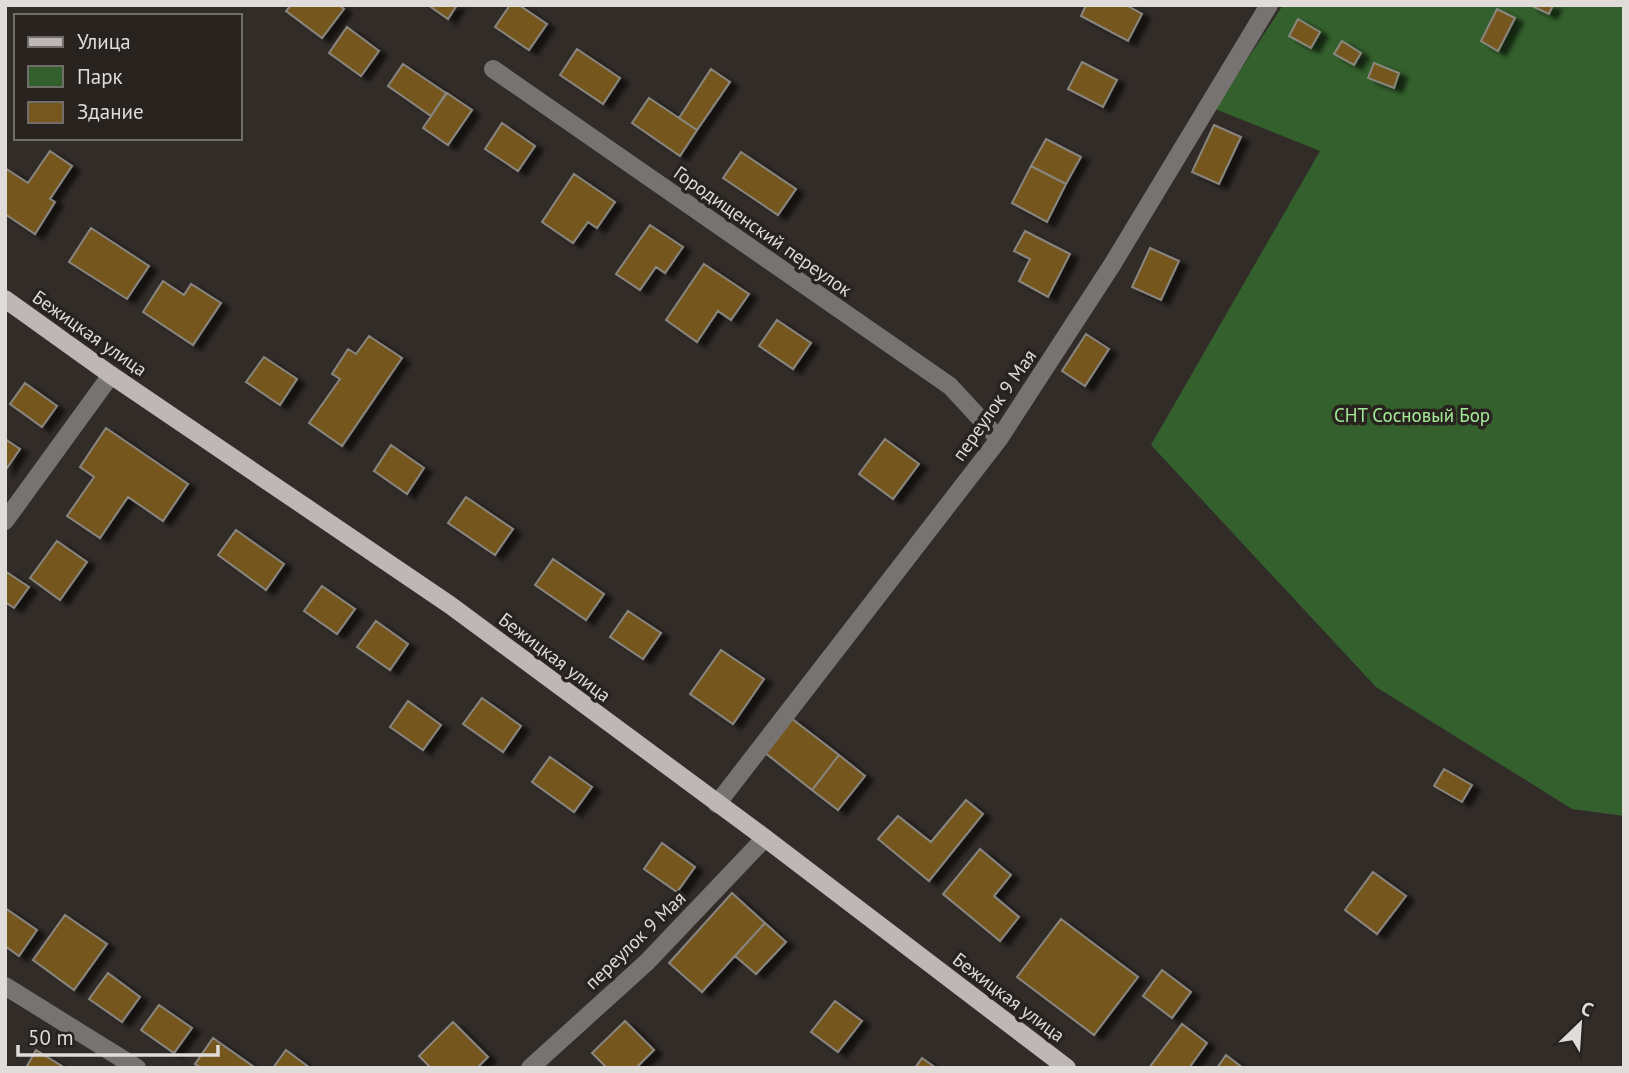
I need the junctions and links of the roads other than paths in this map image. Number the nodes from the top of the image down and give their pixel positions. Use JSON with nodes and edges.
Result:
{"nodes":[{"id":1,"x":1269,"y":5,"type":"edge"},
{"id":2,"x":493,"y":69,"type":"dead end"},
{"id":3,"x":5,"y":299,"type":"edge"},
{"id":4,"x":111,"y":374,"type":"junction"},
{"id":5,"x":999,"y":439,"type":"junction"},
{"id":6,"x":5,"y":521,"type":"edge"},
{"id":7,"x":717,"y":804,"type":"junction"},
{"id":8,"x":765,"y":838,"type":"junction"},
{"id":9,"x":5,"y":986,"type":"edge"},
{"id":10,"x":137,"y":1068,"type":"edge"},
{"id":11,"x":530,"y":1068,"type":"edge"},
{"id":12,"x":1067,"y":1068,"type":"edge"}],
"edges":[{"from":1,"to":5,"type":"street","name":"переулок 9 Мая"},
{"from":2,"to":5,"type":"street","name":"Городищенский переулок"},
{"from":3,"to":4,"type":"main road","name":"Бежицкая улица"},
{"from":4,"to":6,"type":"street"},
{"from":4,"to":7,"type":"main road","name":"Бежицкая улица"},
{"from":5,"to":7,"type":"street","name":"переулок 9 Мая"},
{"from":7,"to":8,"type":"main road","name":"Бежицкая улица"},
{"from":8,"to":11,"type":"street","name":"переулок 9 Мая"},
{"from":8,"to":12,"type":"main road","name":"Бежицкая улица"},
{"from":9,"to":10,"type":"street"}]}
